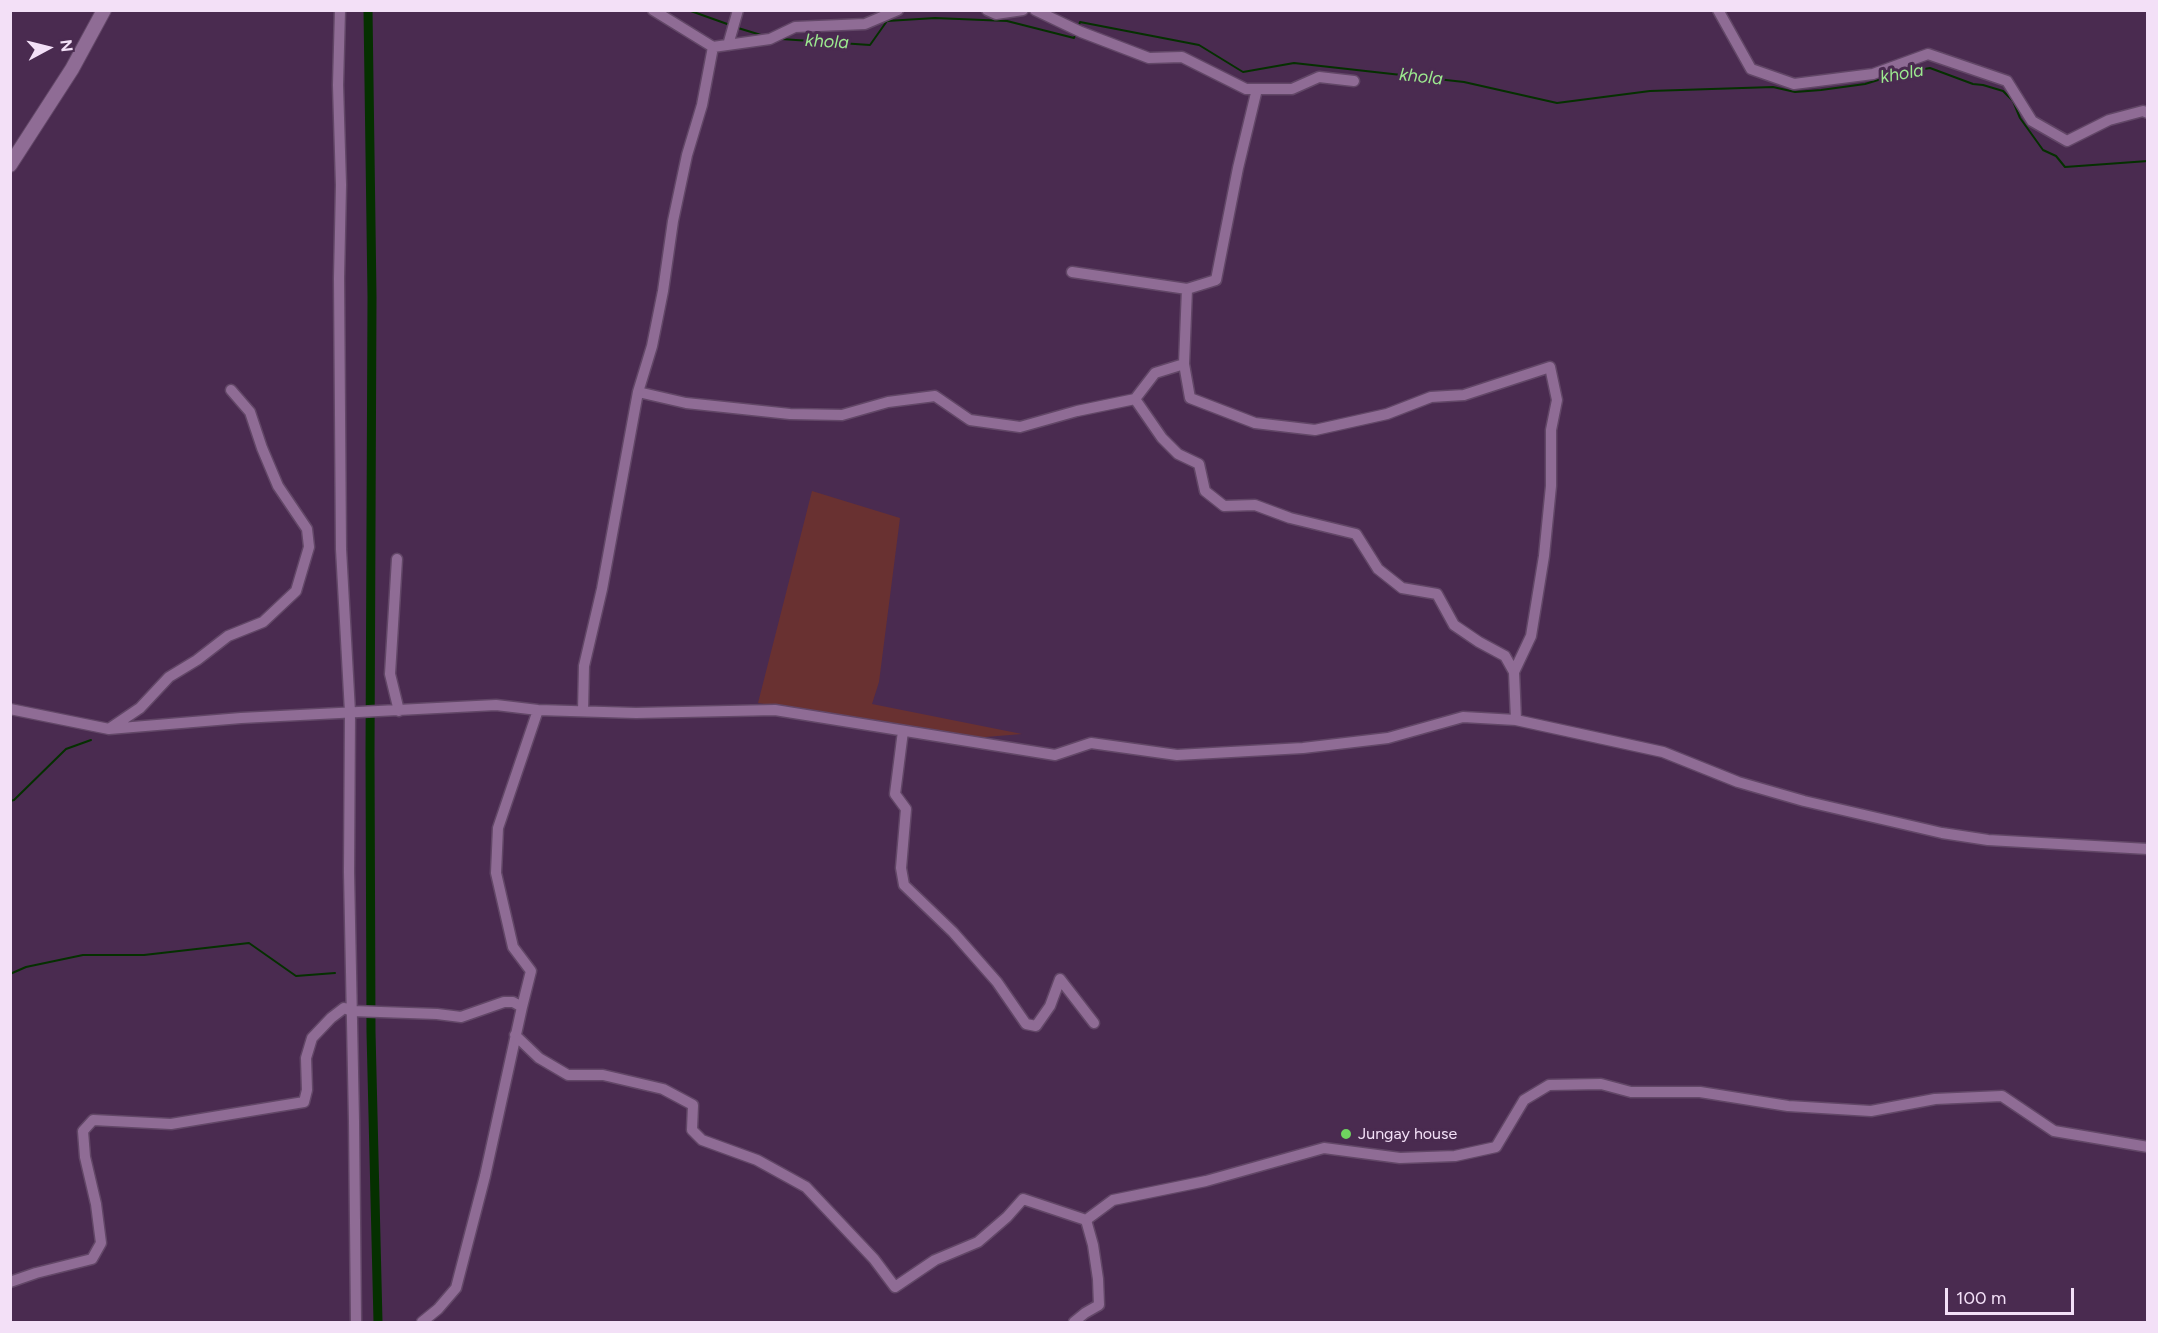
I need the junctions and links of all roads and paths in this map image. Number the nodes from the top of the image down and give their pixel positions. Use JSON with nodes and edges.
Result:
{"nodes":[{"id":1,"x":104,"y":10,"type":"edge"},
{"id":2,"x":340,"y":10,"type":"edge"},
{"id":3,"x":653,"y":10,"type":"edge"},
{"id":4,"x":738,"y":10,"type":"edge"},
{"id":5,"x":898,"y":10,"type":"edge"},
{"id":6,"x":987,"y":10,"type":"edge"},
{"id":7,"x":1023,"y":10,"type":"edge"},
{"id":8,"x":1035,"y":10,"type":"edge"},
{"id":9,"x":1718,"y":10,"type":"edge"},
{"id":10,"x":728,"y":45,"type":"junction"},
{"id":11,"x":713,"y":47,"type":"junction"},
{"id":12,"x":1354,"y":81,"type":"dead end"},
{"id":13,"x":1257,"y":89,"type":"junction"},
{"id":14,"x":2148,"y":113,"type":"edge"},
{"id":15,"x":10,"y":165,"type":"edge"},
{"id":16,"x":1072,"y":272,"type":"dead end"},
{"id":17,"x":1187,"y":289,"type":"junction"},
{"id":18,"x":1185,"y":364,"type":"junction"},
{"id":19,"x":231,"y":390,"type":"dead end"},
{"id":20,"x":638,"y":393,"type":"junction"},
{"id":21,"x":1135,"y":399,"type":"junction"},
{"id":22,"x":397,"y":558,"type":"dead end"},
{"id":23,"x":1514,"y":672,"type":"junction"},
{"id":24,"x":10,"y":709,"type":"edge"},
{"id":25,"x":538,"y":710,"type":"junction"},
{"id":26,"x":399,"y":711,"type":"junction"},
{"id":27,"x":583,"y":711,"type":"junction"},
{"id":28,"x":350,"y":712,"type":"junction"},
{"id":29,"x":1516,"y":720,"type":"junction"},
{"id":30,"x":108,"y":729,"type":"junction"},
{"id":31,"x":903,"y":731,"type":"junction"},
{"id":32,"x":2148,"y":849,"type":"edge"},
{"id":33,"x":522,"y":1007,"type":"junction"},
{"id":34,"x":351,"y":1011,"type":"junction"},
{"id":35,"x":1094,"y":1023,"type":"dead end"},
{"id":36,"x":515,"y":1035,"type":"junction"},
{"id":37,"x":2148,"y":1147,"type":"edge"},
{"id":38,"x":1086,"y":1220,"type":"junction"},
{"id":39,"x":10,"y":1282,"type":"edge"},
{"id":40,"x":356,"y":1323,"type":"edge"},
{"id":41,"x":422,"y":1323,"type":"edge"},
{"id":42,"x":1074,"y":1323,"type":"edge"}],
"edges":[{"from":1,"to":15,"type":"street"},
{"from":2,"to":28,"type":"street"},
{"from":3,"to":11,"type":"street"},
{"from":4,"to":10,"type":"street"},
{"from":5,"to":10,"type":"street"},
{"from":6,"to":7,"type":"street"},
{"from":8,"to":13,"type":"street"},
{"from":9,"to":14,"type":"street"},
{"from":10,"to":11,"type":"street"},
{"from":11,"to":20,"type":"street"},
{"from":12,"to":13,"type":"street"},
{"from":13,"to":17,"type":"street"},
{"from":16,"to":17,"type":"street"},
{"from":17,"to":18,"type":"street"},
{"from":18,"to":21,"type":"street"},
{"from":18,"to":23,"type":"street"},
{"from":19,"to":30,"type":"street"},
{"from":20,"to":21,"type":"street"},
{"from":20,"to":27,"type":"street"},
{"from":21,"to":23,"type":"street"},
{"from":22,"to":26,"type":"street"},
{"from":23,"to":29,"type":"street"},
{"from":24,"to":30,"type":"street"},
{"from":25,"to":26,"type":"street"},
{"from":25,"to":27,"type":"street"},
{"from":25,"to":33,"type":"street"},
{"from":26,"to":28,"type":"street"},
{"from":27,"to":31,"type":"street"},
{"from":28,"to":30,"type":"street"},
{"from":28,"to":34,"type":"street"},
{"from":29,"to":31,"type":"street"},
{"from":29,"to":32,"type":"street"},
{"from":31,"to":35,"type":"street"},
{"from":33,"to":34,"type":"street"},
{"from":33,"to":36,"type":"street"},
{"from":34,"to":39,"type":"street"},
{"from":34,"to":40,"type":"street"},
{"from":36,"to":38,"type":"street"},
{"from":36,"to":41,"type":"street"},
{"from":37,"to":38,"type":"street"},
{"from":38,"to":42,"type":"street"}]}
